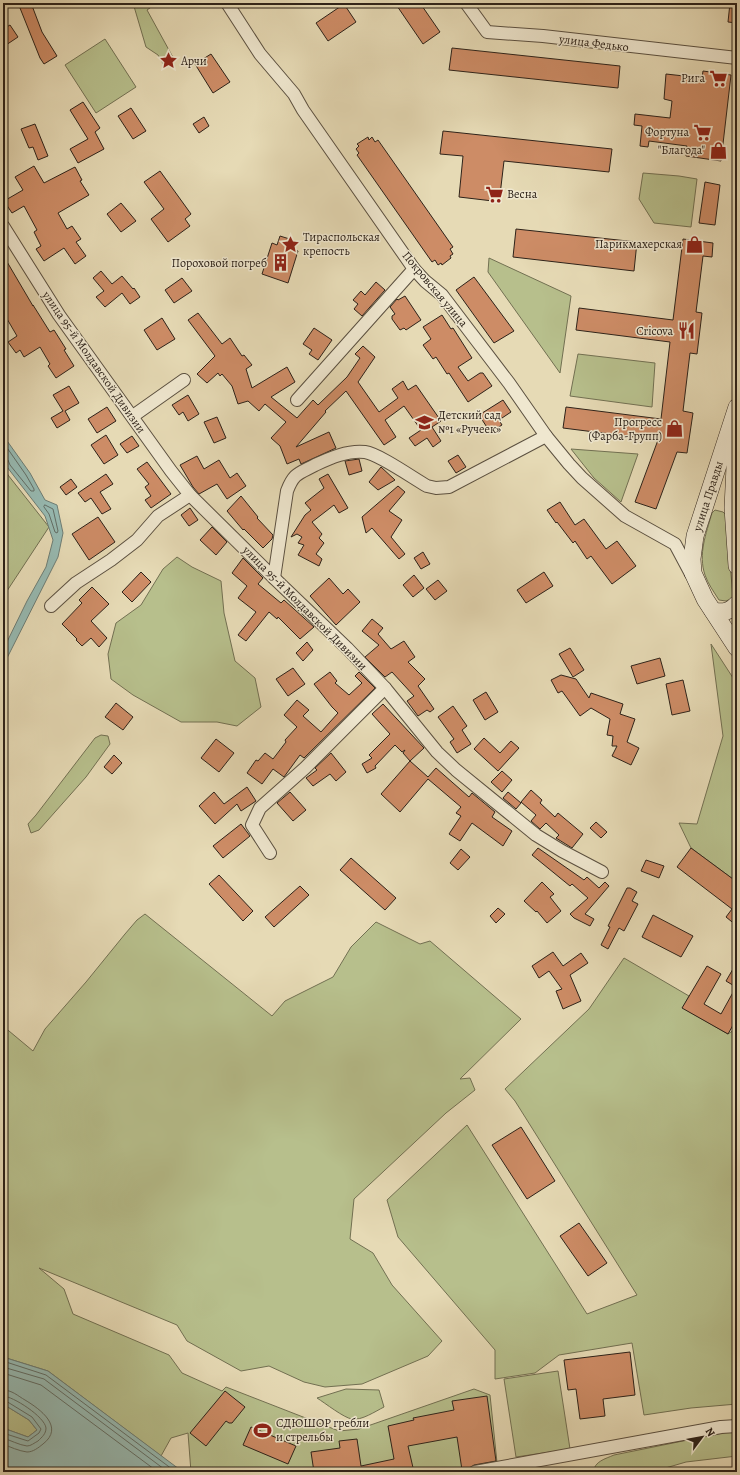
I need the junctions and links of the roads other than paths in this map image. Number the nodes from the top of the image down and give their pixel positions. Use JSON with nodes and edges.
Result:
{"nodes":[{"id":1,"x":227,"y":3,"type":"edge"},
{"id":2,"x":466,"y":3,"type":"edge"},
{"id":3,"x":737,"y":58,"type":"edge"},
{"id":4,"x":3,"y":226,"type":"edge"},
{"id":5,"x":414,"y":269,"type":"junction"},
{"id":6,"x":184,"y":380,"type":"dead end"},
{"id":7,"x":297,"y":400,"type":"dead end"},
{"id":8,"x":737,"y":407,"type":"edge"},
{"id":9,"x":133,"y":416,"type":"junction"},
{"id":10,"x":737,"y":423,"type":"edge"},
{"id":11,"x":546,"y":436,"type":"junction"},
{"id":12,"x":190,"y":495,"type":"junction"},
{"id":13,"x":705,"y":504,"type":"junction"},
{"id":14,"x":733,"y":508,"type":"junction"},
{"id":15,"x":695,"y":536,"type":"junction"},
{"id":16,"x":675,"y":544,"type":"junction"},
{"id":17,"x":737,"y":566,"type":"edge"},
{"id":18,"x":274,"y":578,"type":"junction"},
{"id":19,"x":698,"y":586,"type":"junction"},
{"id":20,"x":737,"y":604,"type":"edge"},
{"id":21,"x":51,"y":606,"type":"dead end"},
{"id":22,"x":713,"y":612,"type":"junction"},
{"id":23,"x":737,"y":648,"type":"edge"},
{"id":24,"x":385,"y":688,"type":"junction"},
{"id":25,"x":270,"y":853,"type":"dead end"},
{"id":26,"x":602,"y":872,"type":"dead end"},
{"id":27,"x":737,"y":1426,"type":"edge"},
{"id":28,"x":475,"y":1472,"type":"edge"}],
"edges":[{"from":1,"to":5,"type":"street","name":"Покровская улица"},
{"from":2,"to":3,"type":"street","name":"улица Федько"},
{"from":4,"to":9,"type":"street","name":"улица 95-й Молдавской Дивизии"},
{"from":5,"to":7,"type":"street"},
{"from":5,"to":11,"type":"street","name":"Покровская улица"},
{"from":6,"to":9,"type":"street"},
{"from":8,"to":13,"type":"main road","name":"улица Правды"},
{"from":9,"to":12,"type":"street","name":"улица 95-й Молдавской Дивизии"},
{"from":10,"to":14,"type":"main road","name":"улица Правды"},
{"from":11,"to":16,"type":"street","name":"Покровская улица"},
{"from":11,"to":18,"type":"street"},
{"from":12,"to":18,"type":"street","name":"улица 95-й Молдавской Дивизии"},
{"from":12,"to":21,"type":"street"},
{"from":13,"to":14,"type":"main road"},
{"from":13,"to":15,"type":"main road","name":"улица Правды"},
{"from":14,"to":17,"type":"main road","name":"улица Правды"},
{"from":15,"to":16,"type":"street"},
{"from":15,"to":19,"type":"main road","name":"улица Правды"},
{"from":16,"to":19,"type":"street"},
{"from":18,"to":24,"type":"street","name":"улица 95-й Молдавской Дивизии"},
{"from":19,"to":22,"type":"main road"},
{"from":20,"to":22,"type":"main road"},
{"from":22,"to":23,"type":"main road"},
{"from":24,"to":25,"type":"street"},
{"from":24,"to":26,"type":"street","name":"улица 95-й Молдавской Дивизии"},
{"from":27,"to":28,"type":"street"}]}
